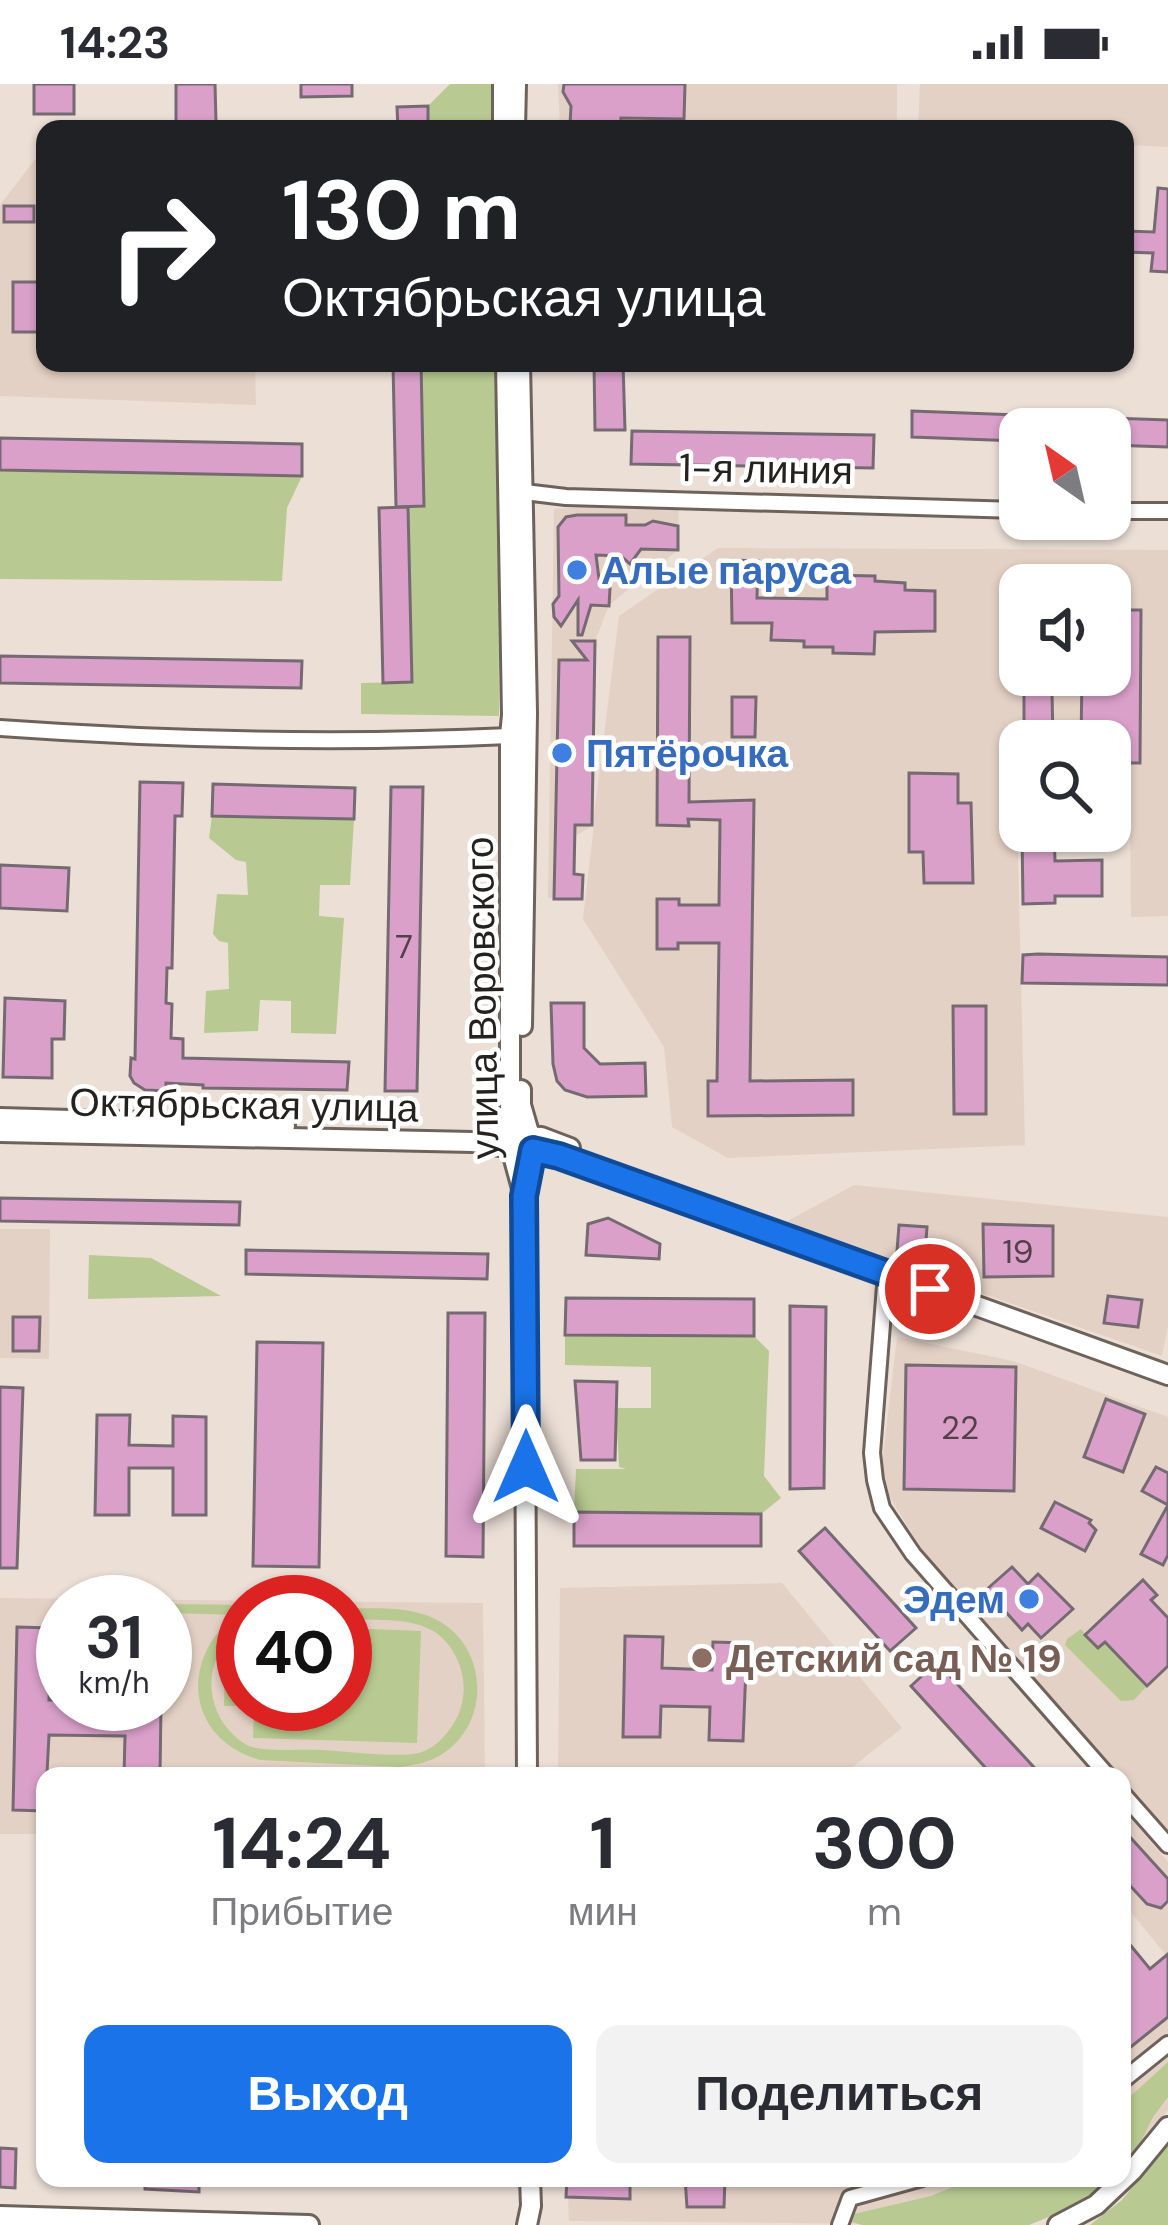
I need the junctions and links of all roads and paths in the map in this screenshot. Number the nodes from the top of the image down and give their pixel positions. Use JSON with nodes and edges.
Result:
{"nodes":[{"id":1,"x":503,"y":84,"type":"edge"},
{"id":2,"x":516,"y":84,"type":"edge"},
{"id":3,"x":503,"y":120,"type":"edge"},
{"id":4,"x":515,"y":120,"type":"edge"},
{"id":5,"x":507,"y":372,"type":"edge"},
{"id":6,"x":520,"y":372,"type":"edge"},
{"id":7,"x":516,"y":491,"type":"junction"},
{"id":8,"x":999,"y":509,"type":"edge"},
{"id":9,"x":1131,"y":511,"type":"edge"},
{"id":10,"x":1168,"y":511,"type":"edge"},
{"id":11,"x":0,"y":728,"type":"edge"},
{"id":12,"x":510,"y":736,"type":"junction"},
{"id":13,"x":0,"y":1118,"type":"edge"},
{"id":14,"x":0,"y":1132,"type":"edge"},
{"id":15,"x":521,"y":1142,"type":"junction"},
{"id":16,"x":886,"y":1273,"type":"junction"},
{"id":17,"x":1168,"y":1362,"type":"edge"},
{"id":18,"x":1168,"y":1375,"type":"edge"},
{"id":19,"x":527,"y":1767,"type":"edge"},
{"id":20,"x":1100,"y":1767,"type":"edge"},
{"id":21,"x":1131,"y":1803,"type":"edge"},
{"id":22,"x":1168,"y":1844,"type":"edge"},
{"id":23,"x":1168,"y":2044,"type":"edge"},
{"id":24,"x":1131,"y":2073,"type":"edge"},
{"id":25,"x":1168,"y":2116,"type":"edge"},
{"id":26,"x":1168,"y":2127,"type":"edge"},
{"id":27,"x":1131,"y":2159,"type":"edge"},
{"id":28,"x":1131,"y":2172,"type":"edge"},
{"id":29,"x":530,"y":2187,"type":"edge"},
{"id":30,"x":890,"y":2187,"type":"edge"},
{"id":31,"x":1104,"y":2187,"type":"edge"},
{"id":32,"x":1115,"y":2187,"type":"edge"},
{"id":33,"x":0,"y":2220,"type":"edge"},
{"id":34,"x":44,"y":2225,"type":"edge"},
{"id":35,"x":309,"y":2225,"type":"edge"},
{"id":36,"x":527,"y":2225,"type":"edge"},
{"id":37,"x":840,"y":2225,"type":"edge"},
{"id":38,"x":1042,"y":2225,"type":"edge"},
{"id":39,"x":1058,"y":2225,"type":"edge"}],
"edges":[{"from":1,"to":3,"type":"street"},
{"from":2,"to":4,"type":"street"},
{"from":5,"to":7,"type":"street","name":"улица Воровского"},
{"from":6,"to":7,"type":"street"},
{"from":7,"to":8,"type":"street","name":"1-я линия"},
{"from":7,"to":12,"type":"street","name":"улица Воровского"},
{"from":7,"to":15,"type":"street"},
{"from":9,"to":10,"type":"street"},
{"from":11,"to":12,"type":"street"},
{"from":12,"to":15,"type":"street","name":"улица Воровского"},
{"from":13,"to":15,"type":"street"},
{"from":14,"to":15,"type":"street","name":"Октябрьская улица"},
{"from":15,"to":16,"type":"street","name":"Октябрьская улица"},
{"from":15,"to":17,"type":"street"},
{"from":15,"to":19,"type":"street","name":"улица Воровского"},
{"from":16,"to":18,"type":"street","name":"Октябрьская улица"},
{"from":16,"to":20,"type":"street"},
{"from":21,"to":22,"type":"street"},
{"from":23,"to":24,"type":"street"},
{"from":25,"to":27,"type":"street"},
{"from":26,"to":28,"type":"street"},
{"from":29,"to":36,"type":"street"},
{"from":30,"to":37,"type":"street"},
{"from":31,"to":38,"type":"street"},
{"from":32,"to":39,"type":"street"},
{"from":33,"to":34,"type":"street"},
{"from":33,"to":35,"type":"street"}]}
